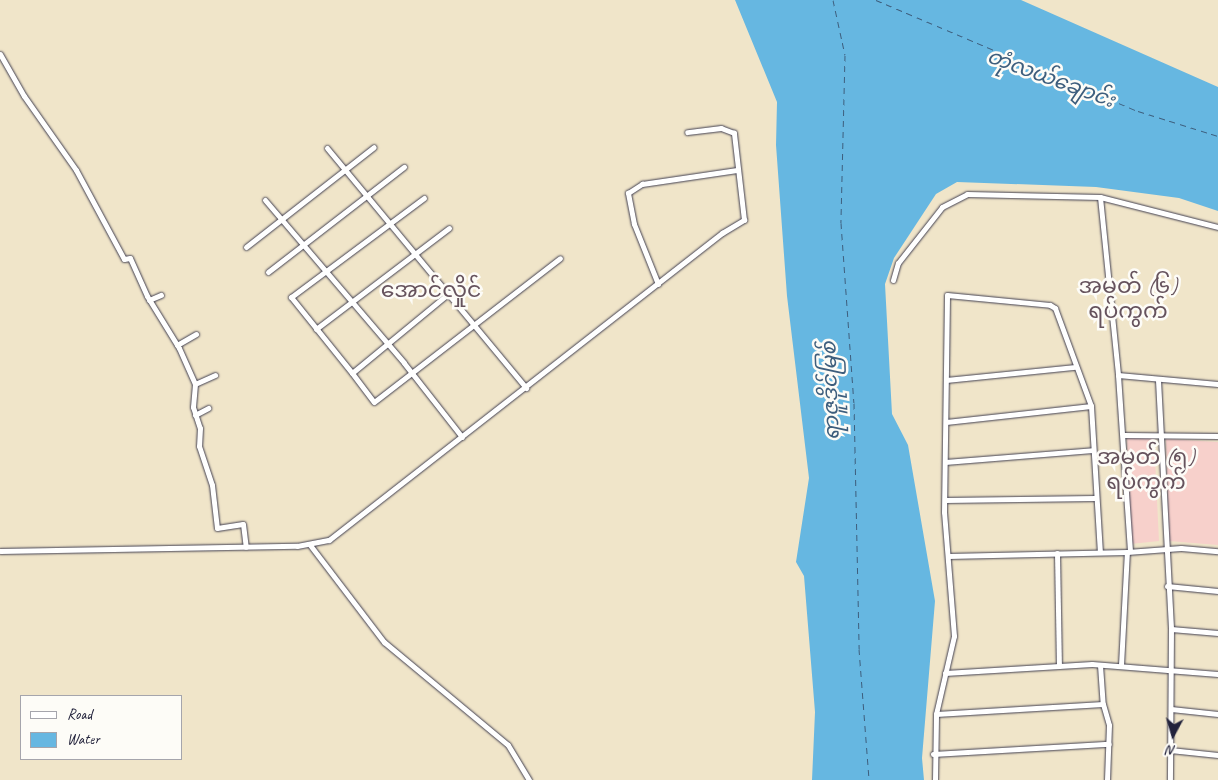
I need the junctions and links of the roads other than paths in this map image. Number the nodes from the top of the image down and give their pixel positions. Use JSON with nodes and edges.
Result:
{"nodes":[{"id":1,"x":0,"y":54,"type":"edge"},
{"id":2,"x":687,"y":132,"type":"dead end"},
{"id":3,"x":374,"y":147,"type":"dead end"},
{"id":4,"x":327,"y":148,"type":"dead end"},
{"id":5,"x":404,"y":167,"type":"dead end"},
{"id":6,"x":344,"y":169,"type":"junction"},
{"id":7,"x":737,"y":170,"type":"junction"},
{"id":8,"x":366,"y":197,"type":"junction"},
{"id":9,"x":1100,"y":197,"type":"junction"},
{"id":10,"x":424,"y":198,"type":"dead end"},
{"id":11,"x":265,"y":200,"type":"dead end"},
{"id":12,"x":280,"y":218,"type":"junction"},
{"id":13,"x":390,"y":224,"type":"junction"},
{"id":14,"x":1218,"y":226,"type":"edge"},
{"id":15,"x":449,"y":228,"type":"dead end"},
{"id":16,"x":304,"y":246,"type":"junction"},
{"id":17,"x":246,"y":247,"type":"dead end"},
{"id":18,"x":415,"y":254,"type":"junction"},
{"id":19,"x":560,"y":258,"type":"dead end"},
{"id":20,"x":326,"y":271,"type":"junction"},
{"id":21,"x":268,"y":272,"type":"dead end"},
{"id":22,"x":893,"y":280,"type":"dead end"},
{"id":23,"x":658,"y":284,"type":"junction"},
{"id":24,"x":449,"y":293,"type":"junction"},
{"id":25,"x":161,"y":295,"type":"dead end"},
{"id":26,"x":149,"y":300,"type":"junction"},
{"id":27,"x":352,"y":302,"type":"junction"},
{"id":28,"x":475,"y":326,"type":"junction"},
{"id":29,"x":316,"y":329,"type":"junction"},
{"id":30,"x":196,"y":334,"type":"dead end"},
{"id":31,"x":388,"y":344,"type":"junction"},
{"id":32,"x":177,"y":345,"type":"junction"},
{"id":33,"x":1076,"y":367,"type":"junction"},
{"id":34,"x":412,"y":372,"type":"junction"},
{"id":35,"x":352,"y":373,"type":"junction"},
{"id":36,"x":1118,"y":374,"type":"junction"},
{"id":37,"x":215,"y":376,"type":"dead end"},
{"id":38,"x":946,"y":380,"type":"junction"},
{"id":39,"x":1158,"y":380,"type":"junction"},
{"id":40,"x":195,"y":384,"type":"junction"},
{"id":41,"x":1218,"y":384,"type":"edge"},
{"id":42,"x":526,"y":388,"type":"junction"},
{"id":43,"x":1091,"y":406,"type":"junction"},
{"id":44,"x":208,"y":408,"type":"dead end"},
{"id":45,"x":195,"y":415,"type":"junction"},
{"id":46,"x":946,"y":422,"type":"junction"},
{"id":47,"x":1123,"y":435,"type":"junction"},
{"id":48,"x":1161,"y":435,"type":"junction"},
{"id":49,"x":1218,"y":436,"type":"edge"},
{"id":50,"x":462,"y":437,"type":"junction"},
{"id":51,"x":199,"y":446,"type":"junction"},
{"id":52,"x":206,"y":446,"type":"dead end"},
{"id":53,"x":1093,"y":450,"type":"junction"},
{"id":54,"x":945,"y":462,"type":"junction"},
{"id":55,"x":1095,"y":498,"type":"junction"},
{"id":56,"x":945,"y":500,"type":"junction"},
{"id":57,"x":310,"y":544,"type":"junction"},
{"id":58,"x":246,"y":547,"type":"junction"},
{"id":59,"x":1166,"y":548,"type":"junction"},
{"id":60,"x":0,"y":551,"type":"edge"},
{"id":61,"x":1218,"y":551,"type":"edge"},
{"id":62,"x":1100,"y":552,"type":"junction"},
{"id":63,"x":1129,"y":552,"type":"junction"},
{"id":64,"x":1056,"y":553,"type":"junction"},
{"id":65,"x":948,"y":556,"type":"junction"},
{"id":66,"x":1167,"y":586,"type":"junction"},
{"id":67,"x":1218,"y":591,"type":"edge"},
{"id":68,"x":1171,"y":629,"type":"junction"},
{"id":69,"x":1218,"y":632,"type":"edge"},
{"id":70,"x":1100,"y":665,"type":"junction"},
{"id":71,"x":1121,"y":665,"type":"junction"},
{"id":72,"x":1059,"y":666,"type":"junction"},
{"id":73,"x":1172,"y":669,"type":"junction"},
{"id":74,"x":945,"y":673,"type":"junction"},
{"id":75,"x":1218,"y":674,"type":"edge"},
{"id":76,"x":1103,"y":704,"type":"junction"},
{"id":77,"x":1171,"y":708,"type":"junction"},
{"id":78,"x":936,"y":714,"type":"junction"},
{"id":79,"x":1218,"y":714,"type":"edge"},
{"id":80,"x":1109,"y":744,"type":"junction"},
{"id":81,"x":1170,"y":750,"type":"junction"},
{"id":82,"x":933,"y":754,"type":"junction"},
{"id":83,"x":1218,"y":755,"type":"edge"},
{"id":84,"x":529,"y":780,"type":"edge"},
{"id":85,"x":935,"y":780,"type":"edge"},
{"id":86,"x":1107,"y":780,"type":"edge"},
{"id":87,"x":1170,"y":780,"type":"edge"}],
"edges":[{"from":1,"to":26,"type":"street"},
{"from":2,"to":7,"type":"street"},
{"from":3,"to":6,"type":"street"},
{"from":4,"to":6,"type":"street"},
{"from":5,"to":8,"type":"street"},
{"from":6,"to":8,"type":"street"},
{"from":6,"to":12,"type":"street"},
{"from":7,"to":23,"type":"street"},
{"from":7,"to":23,"type":"street"},
{"from":8,"to":13,"type":"street"},
{"from":8,"to":16,"type":"street"},
{"from":9,"to":14,"type":"street"},
{"from":9,"to":22,"type":"street"},
{"from":9,"to":36,"type":"street"},
{"from":10,"to":13,"type":"street"},
{"from":11,"to":12,"type":"street"},
{"from":12,"to":16,"type":"street"},
{"from":12,"to":17,"type":"street"},
{"from":13,"to":18,"type":"street"},
{"from":13,"to":20,"type":"street"},
{"from":15,"to":18,"type":"street"},
{"from":16,"to":20,"type":"street"},
{"from":16,"to":21,"type":"street"},
{"from":18,"to":24,"type":"street"},
{"from":18,"to":27,"type":"street"},
{"from":19,"to":28,"type":"street"},
{"from":20,"to":27,"type":"street"},
{"from":20,"to":29,"type":"street"},
{"from":23,"to":42,"type":"street"},
{"from":24,"to":28,"type":"street"},
{"from":24,"to":31,"type":"street"},
{"from":25,"to":26,"type":"street"},
{"from":26,"to":32,"type":"street"},
{"from":27,"to":29,"type":"street"},
{"from":27,"to":31,"type":"street"},
{"from":28,"to":34,"type":"street"},
{"from":28,"to":42,"type":"street"},
{"from":29,"to":35,"type":"street"},
{"from":30,"to":32,"type":"street"},
{"from":31,"to":34,"type":"street"},
{"from":31,"to":35,"type":"street"},
{"from":32,"to":40,"type":"street"},
{"from":33,"to":38,"type":"street"},
{"from":33,"to":38,"type":"street"},
{"from":33,"to":43,"type":"street"},
{"from":34,"to":35,"type":"street"},
{"from":34,"to":50,"type":"street"},
{"from":36,"to":39,"type":"street"},
{"from":36,"to":47,"type":"street"},
{"from":37,"to":40,"type":"street"},
{"from":38,"to":46,"type":"street"},
{"from":39,"to":41,"type":"street"},
{"from":39,"to":48,"type":"street"},
{"from":40,"to":45,"type":"street"},
{"from":42,"to":50,"type":"street"},
{"from":43,"to":46,"type":"street"},
{"from":43,"to":53,"type":"street"},
{"from":44,"to":45,"type":"street"},
{"from":45,"to":51,"type":"street"},
{"from":46,"to":54,"type":"street"},
{"from":47,"to":48,"type":"street"},
{"from":47,"to":63,"type":"street"},
{"from":48,"to":49,"type":"street"},
{"from":48,"to":59,"type":"street"},
{"from":50,"to":57,"type":"street"},
{"from":51,"to":52,"type":"street"},
{"from":51,"to":58,"type":"street"},
{"from":53,"to":54,"type":"street"},
{"from":53,"to":55,"type":"street"},
{"from":54,"to":56,"type":"street"},
{"from":55,"to":56,"type":"street"},
{"from":55,"to":62,"type":"street"},
{"from":56,"to":65,"type":"street"},
{"from":57,"to":58,"type":"street"},
{"from":57,"to":84,"type":"street"},
{"from":58,"to":60,"type":"street"},
{"from":59,"to":61,"type":"street"},
{"from":59,"to":63,"type":"street"},
{"from":59,"to":66,"type":"street"},
{"from":62,"to":63,"type":"street"},
{"from":62,"to":64,"type":"street"},
{"from":63,"to":71,"type":"street"},
{"from":64,"to":65,"type":"street"},
{"from":64,"to":72,"type":"street"},
{"from":65,"to":74,"type":"street"},
{"from":66,"to":67,"type":"street"},
{"from":66,"to":68,"type":"street"},
{"from":68,"to":69,"type":"street"},
{"from":68,"to":73,"type":"street"},
{"from":70,"to":71,"type":"street"},
{"from":70,"to":72,"type":"street"},
{"from":70,"to":76,"type":"street"},
{"from":71,"to":73,"type":"street"},
{"from":72,"to":74,"type":"street"},
{"from":73,"to":75,"type":"street"},
{"from":73,"to":77,"type":"street"},
{"from":74,"to":78,"type":"street"},
{"from":76,"to":78,"type":"street"},
{"from":76,"to":80,"type":"street"},
{"from":77,"to":79,"type":"street"},
{"from":77,"to":81,"type":"street"},
{"from":78,"to":82,"type":"street"},
{"from":80,"to":82,"type":"street"},
{"from":80,"to":86,"type":"street"},
{"from":81,"to":83,"type":"street"},
{"from":81,"to":87,"type":"street"},
{"from":82,"to":85,"type":"street"}]}
